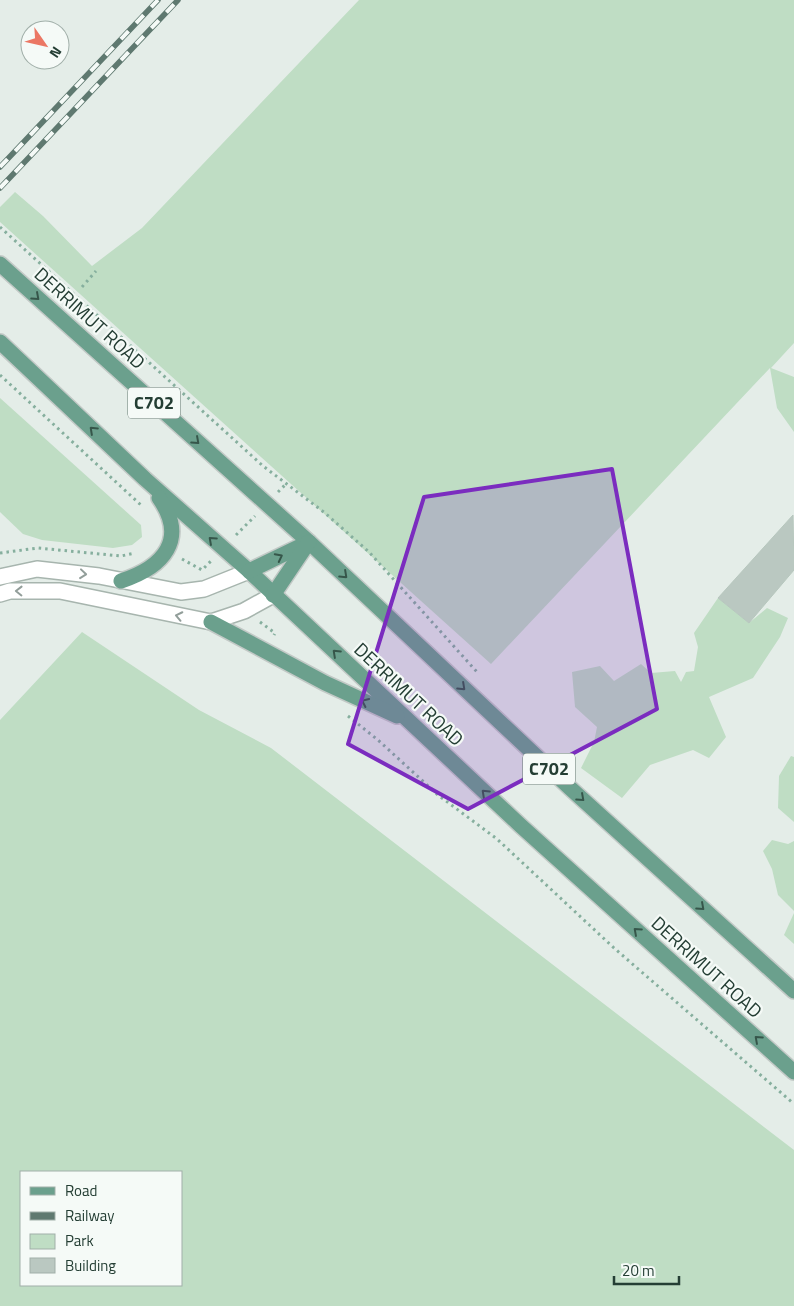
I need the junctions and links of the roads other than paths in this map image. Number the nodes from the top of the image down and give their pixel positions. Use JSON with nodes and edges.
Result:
{"nodes":[{"id":1,"x":0,"y":264,"type":"edge"},
{"id":2,"x":0,"y":342,"type":"edge"},
{"id":3,"x":145,"y":479,"type":"junction"},
{"id":4,"x":309,"y":542,"type":"junction"},
{"id":5,"x":250,"y":571,"type":"junction"},
{"id":6,"x":0,"y":577,"type":"edge"},
{"id":7,"x":121,"y":581,"type":"junction"},
{"id":8,"x":0,"y":594,"type":"edge"},
{"id":9,"x":273,"y":595,"type":"junction"},
{"id":10,"x":211,"y":622,"type":"junction"},
{"id":11,"x":410,"y":722,"type":"junction"},
{"id":12,"x":794,"y":990,"type":"edge"},
{"id":13,"x":794,"y":1072,"type":"edge"}],
"edges":[{"from":1,"to":4,"type":"main road","name":"DERRIMUT ROAD","number":"C702","one_way":true},
{"from":3,"to":2,"type":"main road","name":"DERRIMUT ROAD","one_way":true},
{"from":5,"to":3,"type":"main road","name":"DERRIMUT ROAD","one_way":true},
{"from":3,"to":7,"type":"main road"},
{"from":5,"to":4,"type":"main road","one_way":true},
{"from":4,"to":9,"type":"main road"},
{"from":4,"to":12,"type":"main road","name":"DERRIMUT ROAD","number":"C702","one_way":true},
{"from":5,"to":7,"type":"lane"},
{"from":5,"to":9,"type":"main road","name":"DERRIMUT ROAD"},
{"from":6,"to":7,"type":"lane","one_way":true},
{"from":10,"to":8,"type":"lane","one_way":true},
{"from":9,"to":10,"type":"lane"},
{"from":11,"to":9,"type":"main road","name":"DERRIMUT ROAD","one_way":true},
{"from":11,"to":10,"type":"main road","one_way":true},
{"from":13,"to":11,"type":"main road","name":"DERRIMUT ROAD","one_way":true}]}
